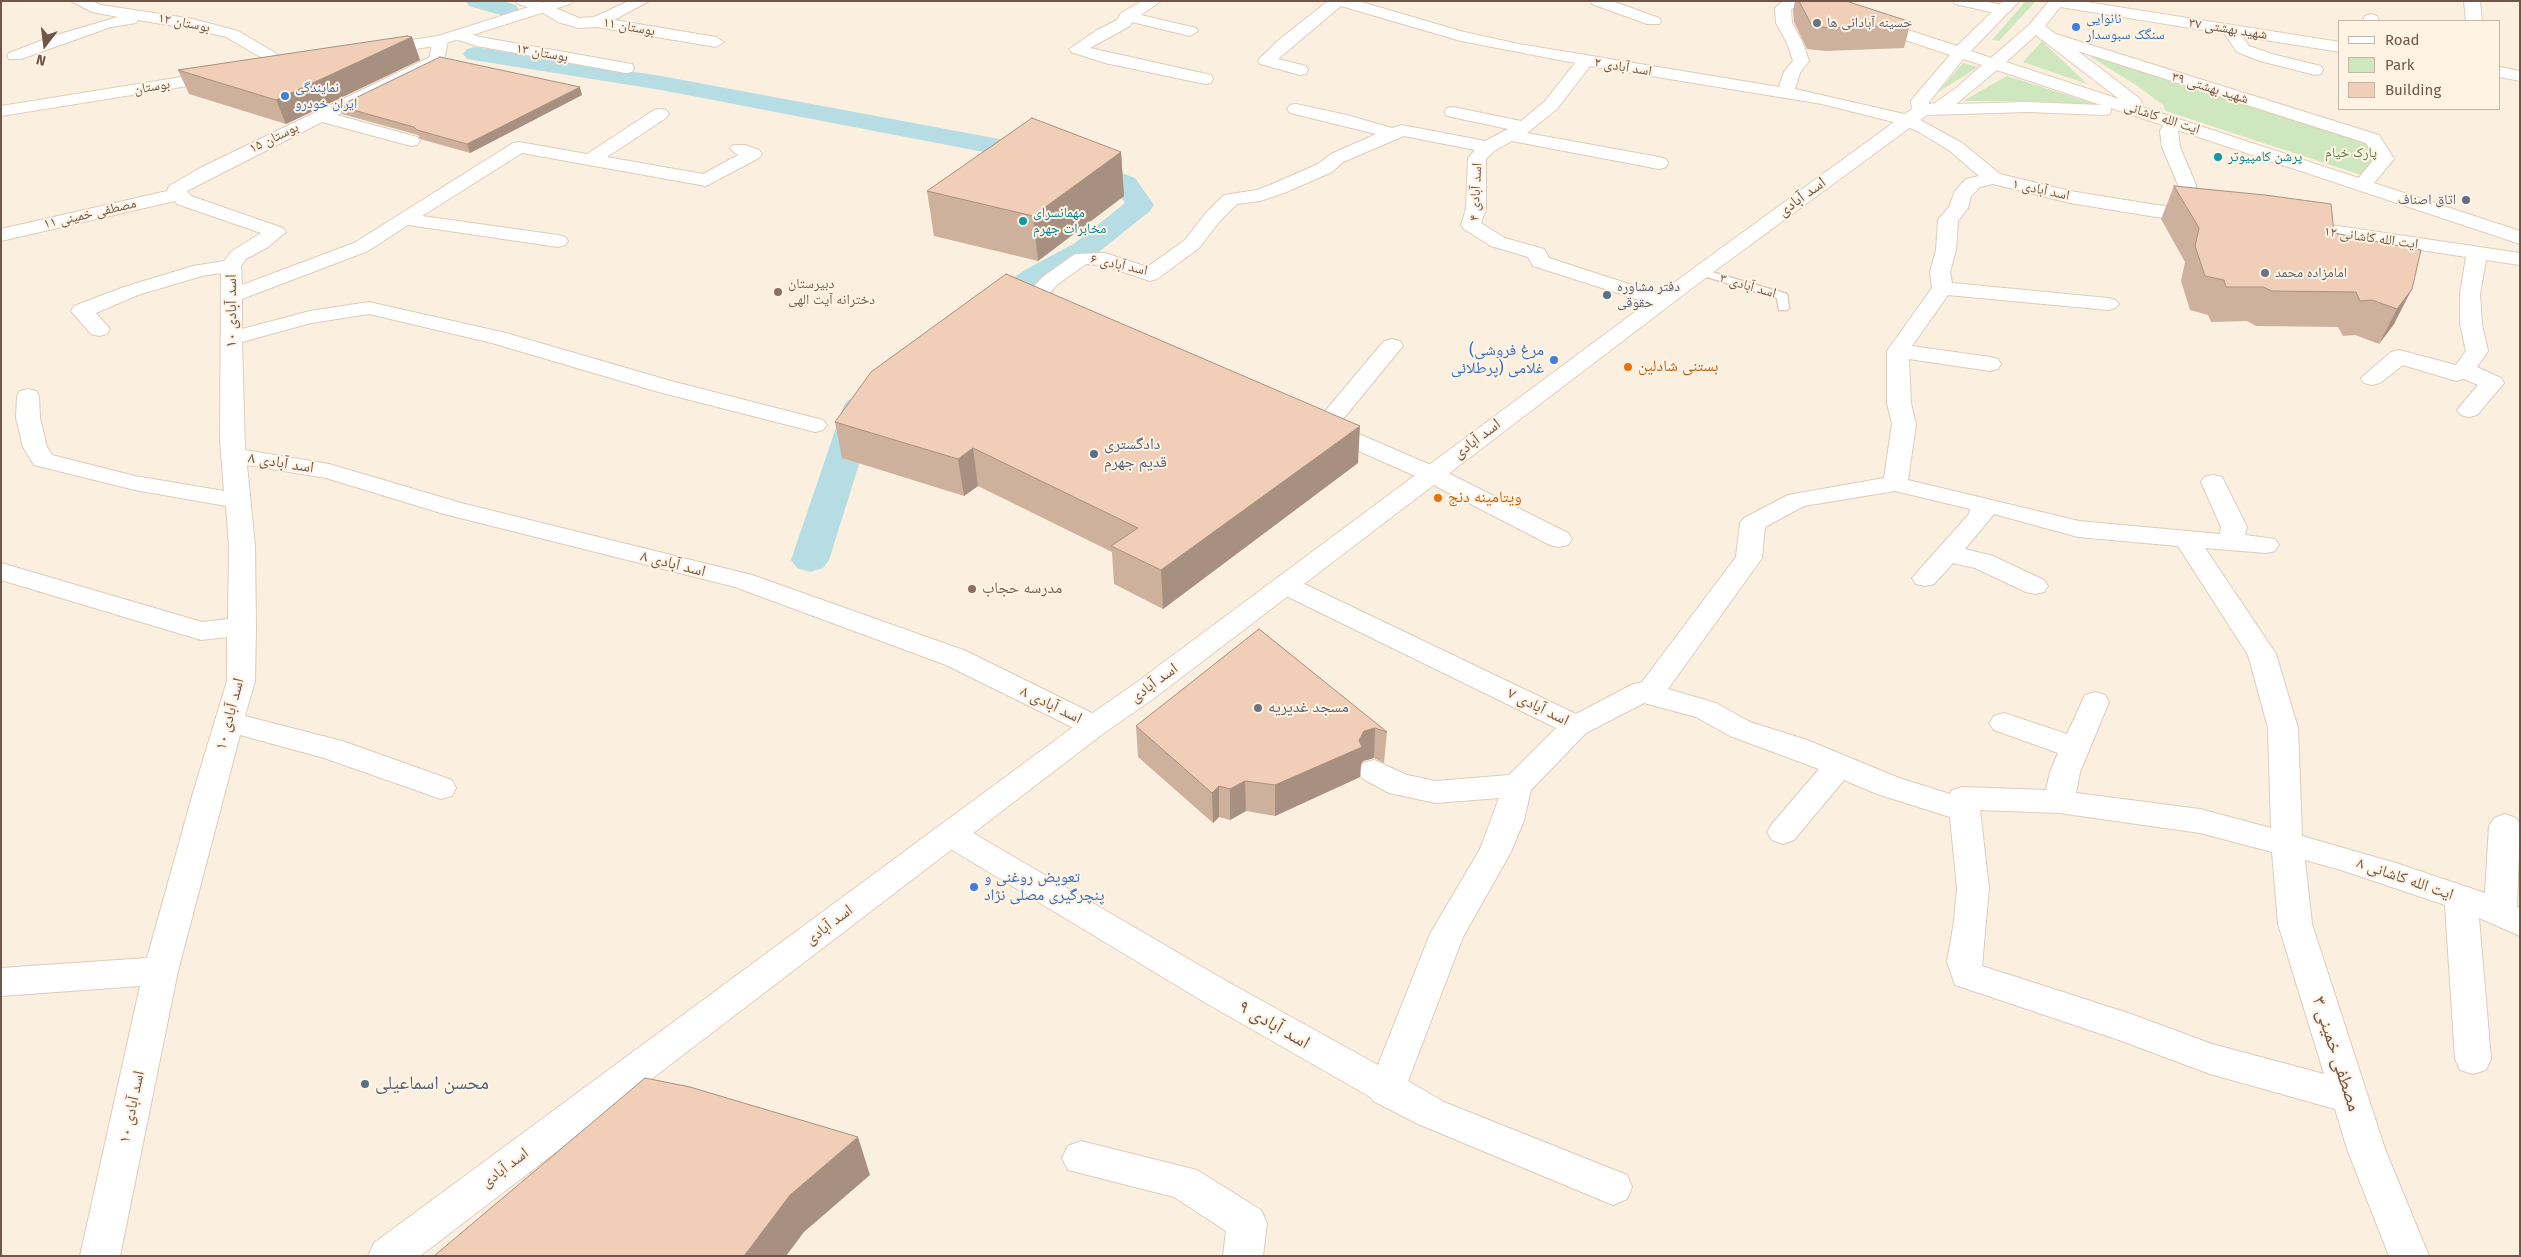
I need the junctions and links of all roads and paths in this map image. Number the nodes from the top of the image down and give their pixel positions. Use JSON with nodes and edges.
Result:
{"nodes":[{"id":1,"x":78,"y":1,"type":"edge"},
{"id":2,"x":523,"y":1,"type":"edge"},
{"id":3,"x":565,"y":1,"type":"edge"},
{"id":4,"x":642,"y":1,"type":"edge"},
{"id":5,"x":1154,"y":1,"type":"edge"},
{"id":6,"x":1340,"y":1,"type":"edge"},
{"id":7,"x":1597,"y":1,"type":"edge"},
{"id":8,"x":1794,"y":1,"type":"edge"},
{"id":9,"x":1803,"y":1,"type":"edge"},
{"id":10,"x":1960,"y":1,"type":"edge"},
{"id":11,"x":2472,"y":1,"type":"edge"},
{"id":12,"x":2057,"y":2,"type":"edge"},
{"id":13,"x":1402,"y":4,"type":"dead end"},
{"id":14,"x":2008,"y":6,"type":"edge"},
{"id":15,"x":545,"y":8,"type":"junction"},
{"id":16,"x":1377,"y":11,"type":"junction"},
{"id":17,"x":149,"y":16,"type":"junction"},
{"id":18,"x":1127,"y":16,"type":"junction"},
{"id":19,"x":2474,"y":20,"type":"edge"},
{"id":20,"x":1653,"y":21,"type":"dead end"},
{"id":21,"x":597,"y":22,"type":"junction"},
{"id":22,"x":2230,"y":30,"type":"junction"},
{"id":23,"x":1190,"y":31,"type":"dead end"},
{"id":24,"x":2041,"y":31,"type":"junction"},
{"id":25,"x":458,"y":35,"type":"junction"},
{"id":26,"x":440,"y":40,"type":"junction"},
{"id":27,"x":716,"y":42,"type":"dead end"},
{"id":28,"x":2338,"y":47,"type":"edge"},
{"id":29,"x":366,"y":52,"type":"edge"},
{"id":30,"x":1959,"y":54,"type":"junction"},
{"id":31,"x":15,"y":56,"type":"dead end"},
{"id":32,"x":1585,"y":61,"type":"junction"},
{"id":33,"x":300,"y":63,"type":"edge"},
{"id":34,"x":1995,"y":64,"type":"junction"},
{"id":35,"x":282,"y":66,"type":"junction"},
{"id":36,"x":626,"y":68,"type":"dead end"},
{"id":37,"x":262,"y":69,"type":"edge"},
{"id":38,"x":1300,"y":70,"type":"dead end"},
{"id":39,"x":2315,"y":70,"type":"dead end"},
{"id":40,"x":2501,"y":72,"type":"edge"},
{"id":41,"x":233,"y":74,"type":"edge"},
{"id":42,"x":2520,"y":76,"type":"edge"},
{"id":43,"x":1205,"y":79,"type":"dead end"},
{"id":44,"x":1786,"y":92,"type":"junction"},
{"id":45,"x":1296,"y":109,"type":"dead end"},
{"id":46,"x":1,"y":111,"type":"edge"},
{"id":47,"x":1453,"y":112,"type":"dead end"},
{"id":48,"x":2142,"y":112,"type":"junction"},
{"id":49,"x":660,"y":114,"type":"dead end"},
{"id":50,"x":320,"y":116,"type":"junction"},
{"id":51,"x":1914,"y":116,"type":"junction"},
{"id":52,"x":2173,"y":122,"type":"junction"},
{"id":53,"x":1517,"y":131,"type":"junction"},
{"id":54,"x":1394,"y":134,"type":"junction"},
{"id":55,"x":411,"y":141,"type":"dead end"},
{"id":56,"x":1488,"y":147,"type":"junction"},
{"id":57,"x":739,"y":149,"type":"dead end"},
{"id":58,"x":590,"y":160,"type":"junction"},
{"id":59,"x":1659,"y":163,"type":"dead end"},
{"id":60,"x":1993,"y":178,"type":"junction"},
{"id":61,"x":2362,"y":185,"type":"junction"},
{"id":62,"x":177,"y":192,"type":"junction"},
{"id":63,"x":2192,"y":214,"type":"junction"},
{"id":64,"x":2221,"y":217,"type":"edge"},
{"id":65,"x":404,"y":219,"type":"junction"},
{"id":66,"x":2280,"y":224,"type":"edge"},
{"id":67,"x":1,"y":235,"type":"edge"},
{"id":68,"x":2520,"y":238,"type":"edge"},
{"id":69,"x":558,"y":241,"type":"dead end"},
{"id":70,"x":2477,"y":253,"type":"junction"},
{"id":71,"x":2520,"y":259,"type":"edge"},
{"id":72,"x":231,"y":266,"type":"junction"},
{"id":73,"x":1701,"y":272,"type":"junction"},
{"id":74,"x":1942,"y":288,"type":"junction"},
{"id":75,"x":232,"y":296,"type":"junction"},
{"id":76,"x":1662,"y":301,"type":"junction"},
{"id":77,"x":2108,"y":304,"type":"dead end"},
{"id":78,"x":1782,"y":308,"type":"dead end"},
{"id":79,"x":1078,"y":318,"type":"edge"},
{"id":80,"x":99,"y":329,"type":"dead end"},
{"id":81,"x":232,"y":338,"type":"junction"},
{"id":82,"x":1392,"y":346,"type":"dead end"},
{"id":83,"x":1898,"y":351,"type":"junction"},
{"id":84,"x":1990,"y":364,"type":"dead end"},
{"id":85,"x":2464,"y":370,"type":"junction"},
{"id":86,"x":2372,"y":378,"type":"dead end"},
{"id":87,"x":28,"y":396,"type":"dead end"},
{"id":88,"x":2469,"y":410,"type":"dead end"},
{"id":89,"x":815,"y":425,"type":"dead end"},
{"id":90,"x":234,"y":456,"type":"junction"},
{"id":91,"x":1431,"y":474,"type":"junction"},
{"id":92,"x":2213,"y":482,"type":"dead end"},
{"id":93,"x":1895,"y":484,"type":"junction"},
{"id":94,"x":238,"y":502,"type":"junction"},
{"id":95,"x":1984,"y":505,"type":"junction"},
{"id":96,"x":2186,"y":538,"type":"junction"},
{"id":97,"x":1559,"y":539,"type":"dead end"},
{"id":98,"x":2230,"y":541,"type":"junction"},
{"id":99,"x":2266,"y":545,"type":"dead end"},
{"id":100,"x":1947,"y":553,"type":"junction"},
{"id":101,"x":1,"y":571,"type":"edge"},
{"id":102,"x":1926,"y":578,"type":"dead end"},
{"id":103,"x":1285,"y":584,"type":"junction"},
{"id":104,"x":2035,"y":586,"type":"dead end"},
{"id":105,"x":242,"y":627,"type":"junction"},
{"id":106,"x":1649,"y":694,"type":"junction"},
{"id":107,"x":2095,"y":702,"type":"dead end"},
{"id":108,"x":228,"y":722,"type":"junction"},
{"id":109,"x":2004,"y":723,"type":"dead end"},
{"id":110,"x":1094,"y":726,"type":"junction"},
{"id":111,"x":1576,"y":726,"type":"junction"},
{"id":112,"x":2075,"y":748,"type":"junction"},
{"id":113,"x":1839,"y":766,"type":"junction"},
{"id":114,"x":1374,"y":771,"type":"dead end"},
{"id":115,"x":1517,"y":786,"type":"junction"},
{"id":116,"x":441,"y":788,"type":"dead end"},
{"id":117,"x":2059,"y":802,"type":"junction"},
{"id":118,"x":1964,"y":810,"type":"junction"},
{"id":119,"x":2505,"y":826,"type":"dead end"},
{"id":120,"x":1783,"y":832,"type":"dead end"},
{"id":121,"x":950,"y":834,"type":"junction"},
{"id":122,"x":2287,"y":845,"type":"junction"},
{"id":123,"x":2462,"y":898,"type":"junction"},
{"id":124,"x":2510,"y":919,"type":"edge"},
{"id":125,"x":161,"y":971,"type":"junction"},
{"id":126,"x":1,"y":982,"type":"edge"},
{"id":127,"x":2473,"y":1059,"type":"dead end"},
{"id":128,"x":1386,"y":1090,"type":"junction"},
{"id":129,"x":2349,"y":1097,"type":"junction"},
{"id":130,"x":1081,"y":1158,"type":"dead end"},
{"id":131,"x":1613,"y":1187,"type":"dead end"},
{"id":132,"x":100,"y":1256,"type":"edge"},
{"id":133,"x":388,"y":1256,"type":"edge"},
{"id":134,"x":1242,"y":1256,"type":"edge"},
{"id":135,"x":2409,"y":1256,"type":"edge"}],
"edges":[{"from":1,"to":17,"type":"street","name":"۱۲ بوستان"},
{"from":2,"to":15,"type":"street","name":"بوستان ۱۱"},
{"from":3,"to":15,"type":"street"},
{"from":4,"to":21,"type":"street"},
{"from":5,"to":18,"type":"street"},
{"from":6,"to":16,"type":"street","name":"اسد آبادی ۲"},
{"from":6,"to":38,"type":"street"},
{"from":7,"to":20,"type":"street"},
{"from":8,"to":44,"type":"street"},
{"from":9,"to":30,"type":"street","name":"ایت الله کاشانی"},
{"from":10,"to":14,"type":"street"},
{"from":11,"to":19,"type":"street"},
{"from":12,"to":22,"type":"street","name":"شهید بهشتی ۳۷"},
{"from":12,"to":24,"type":"street","name":"اسد آبادی"},
{"from":13,"to":16,"type":"street"},
{"from":14,"to":30,"type":"street"},
{"from":15,"to":21,"type":"street","name":"بوستان ۱۱"},
{"from":15,"to":25,"type":"street"},
{"from":16,"to":32,"type":"street","name":"اسد آبادی ۲"},
{"from":17,"to":31,"type":"street"},
{"from":17,"to":35,"type":"street","name":"۱۲ بوستان"},
{"from":18,"to":23,"type":"street"},
{"from":18,"to":43,"type":"street"},
{"from":21,"to":27,"type":"street","name":"بوستان ۱۱"},
{"from":22,"to":28,"type":"street","name":"شهید بهشتی ۳۷"},
{"from":22,"to":39,"type":"street"},
{"from":24,"to":34,"type":"street","name":"اسد آبادی"},
{"from":24,"to":48,"type":"street"},
{"from":24,"to":61,"type":"street","name":"شهید بهشتی ۳۹"},
{"from":25,"to":26,"type":"street"},
{"from":25,"to":36,"type":"street","name":"بوستان ۱۳"},
{"from":26,"to":29,"type":"street"},
{"from":26,"to":50,"type":"street","name":"بوستان ۱۵"},
{"from":30,"to":34,"type":"street","name":"ایت الله کاشانی"},
{"from":30,"to":51,"type":"street"},
{"from":32,"to":44,"type":"street","name":"اسد آبادی ۲"},
{"from":32,"to":53,"type":"street","name":"اسد آبادی ۴"},
{"from":33,"to":35,"type":"street"},
{"from":34,"to":48,"type":"street","name":"ایت الله کاشانی"},
{"from":34,"to":51,"type":"street","name":"اسد آبادی"},
{"from":35,"to":37,"type":"street"},
{"from":40,"to":42,"type":"street"},
{"from":41,"to":46,"type":"street","name":"بوستان"},
{"from":44,"to":51,"type":"street","name":"اسد آبادی ۲"},
{"from":45,"to":54,"type":"street"},
{"from":47,"to":53,"type":"street"},
{"from":48,"to":51,"type":"street"},
{"from":48,"to":52,"type":"street","name":"ایت الله کاشانی"},
{"from":49,"to":58,"type":"street"},
{"from":50,"to":55,"type":"street"},
{"from":50,"to":62,"type":"street","name":"بوستان ۱۵"},
{"from":51,"to":60,"type":"street","name":"اسد آبادی ۱"},
{"from":51,"to":73,"type":"street","name":"اسد آبادی"},
{"from":52,"to":61,"type":"street","name":"ایت الله کاشانی"},
{"from":52,"to":63,"type":"street"},
{"from":53,"to":56,"type":"street","name":"اسد آبادی ۴"},
{"from":53,"to":59,"type":"street"},
{"from":54,"to":56,"type":"street","name":"اسد آبادی ۶"},
{"from":54,"to":79,"type":"street","name":"اسد آبادی ۶"},
{"from":56,"to":76,"type":"street","name":"اسد آبادی ۴"},
{"from":57,"to":58,"type":"street"},
{"from":58,"to":65,"type":"street"},
{"from":60,"to":63,"type":"street","name":"اسد آبادی ۱"},
{"from":60,"to":74,"type":"street"},
{"from":61,"to":68,"type":"street","name":"ایت الله کاشانی"},
{"from":62,"to":67,"type":"street","name":"مصطفی خمینی ۱۱"},
{"from":62,"to":72,"type":"street","name":"اسد آبادی ۱۰"},
{"from":63,"to":64,"type":"street"},
{"from":65,"to":69,"type":"street"},
{"from":65,"to":75,"type":"street"},
{"from":66,"to":70,"type":"street","name":"ایت الله کاشانی ۱۲"},
{"from":70,"to":71,"type":"street","name":"ایت الله کاشانی ۱۲"},
{"from":70,"to":85,"type":"street"},
{"from":72,"to":75,"type":"street","name":"اسد آبادی ۱۰"},
{"from":72,"to":80,"type":"street"},
{"from":73,"to":76,"type":"street","name":"اسد آبادی"},
{"from":73,"to":78,"type":"lane","name":"اسد آبادی ۳"},
{"from":74,"to":77,"type":"street"},
{"from":74,"to":83,"type":"street"},
{"from":75,"to":81,"type":"street","name":"اسد آبادی ۱۰"},
{"from":76,"to":91,"type":"street","name":"اسد آبادی"},
{"from":81,"to":89,"type":"street"},
{"from":81,"to":90,"type":"street","name":"اسد آبادی ۱۰"},
{"from":82,"to":91,"type":"street"},
{"from":83,"to":84,"type":"street"},
{"from":83,"to":93,"type":"street"},
{"from":85,"to":86,"type":"street"},
{"from":85,"to":88,"type":"street"},
{"from":87,"to":94,"type":"street"},
{"from":90,"to":94,"type":"street","name":"اسد آبادی ۱۰"},
{"from":90,"to":110,"type":"street","name":"اسد آبادی ۸"},
{"from":91,"to":97,"type":"street"},
{"from":91,"to":103,"type":"street","name":"اسد آبادی"},
{"from":92,"to":98,"type":"street"},
{"from":93,"to":95,"type":"street"},
{"from":93,"to":106,"type":"street"},
{"from":94,"to":105,"type":"street","name":"اسد آبادی ۱۰"},
{"from":95,"to":96,"type":"street"},
{"from":95,"to":100,"type":"street"},
{"from":96,"to":98,"type":"street"},
{"from":96,"to":122,"type":"street","name":"مصطفی خمینی ۳"},
{"from":98,"to":99,"type":"street"},
{"from":100,"to":102,"type":"street"},
{"from":100,"to":104,"type":"street"},
{"from":101,"to":105,"type":"street"},
{"from":103,"to":110,"type":"street","name":"اسد آبادی"},
{"from":103,"to":111,"type":"street","name":"اسد آبادی ۷"},
{"from":105,"to":108,"type":"street","name":"اسد آبادی ۱۰"},
{"from":106,"to":111,"type":"street","name":"اسد آبادی ۷"},
{"from":106,"to":113,"type":"street","name":"اسد آبادی ۷"},
{"from":107,"to":112,"type":"street"},
{"from":108,"to":116,"type":"street"},
{"from":108,"to":125,"type":"street","name":"اسد آبادی ۱۰"},
{"from":109,"to":112,"type":"street"},
{"from":110,"to":121,"type":"street","name":"اسد آبادی"},
{"from":111,"to":115,"type":"street"},
{"from":112,"to":117,"type":"street"},
{"from":113,"to":118,"type":"street","name":"اسد آبادی ۷"},
{"from":113,"to":120,"type":"street"},
{"from":114,"to":115,"type":"street"},
{"from":115,"to":128,"type":"street"},
{"from":117,"to":118,"type":"street","name":"ایت الله کاشانی ۸"},
{"from":117,"to":122,"type":"street","name":"ایت الله کاشانی ۸"},
{"from":118,"to":129,"type":"street"},
{"from":119,"to":124,"type":"street"},
{"from":121,"to":128,"type":"street","name":"اسد آبادی ۹"},
{"from":121,"to":133,"type":"street","name":"اسد آبادی"},
{"from":122,"to":123,"type":"street","name":"ایت الله کاشانی ۸"},
{"from":122,"to":129,"type":"street","name":"مصطفی خمینی ۳"},
{"from":123,"to":124,"type":"street","name":"ایت الله کاشانی ۸"},
{"from":123,"to":127,"type":"street"},
{"from":125,"to":126,"type":"street"},
{"from":125,"to":132,"type":"street","name":"اسد آبادی ۱۰"},
{"from":128,"to":131,"type":"street","name":"اسد آبادی ۹"},
{"from":129,"to":135,"type":"street","name":"مصطفی خمینی ۳"},
{"from":130,"to":134,"type":"street"}]}
